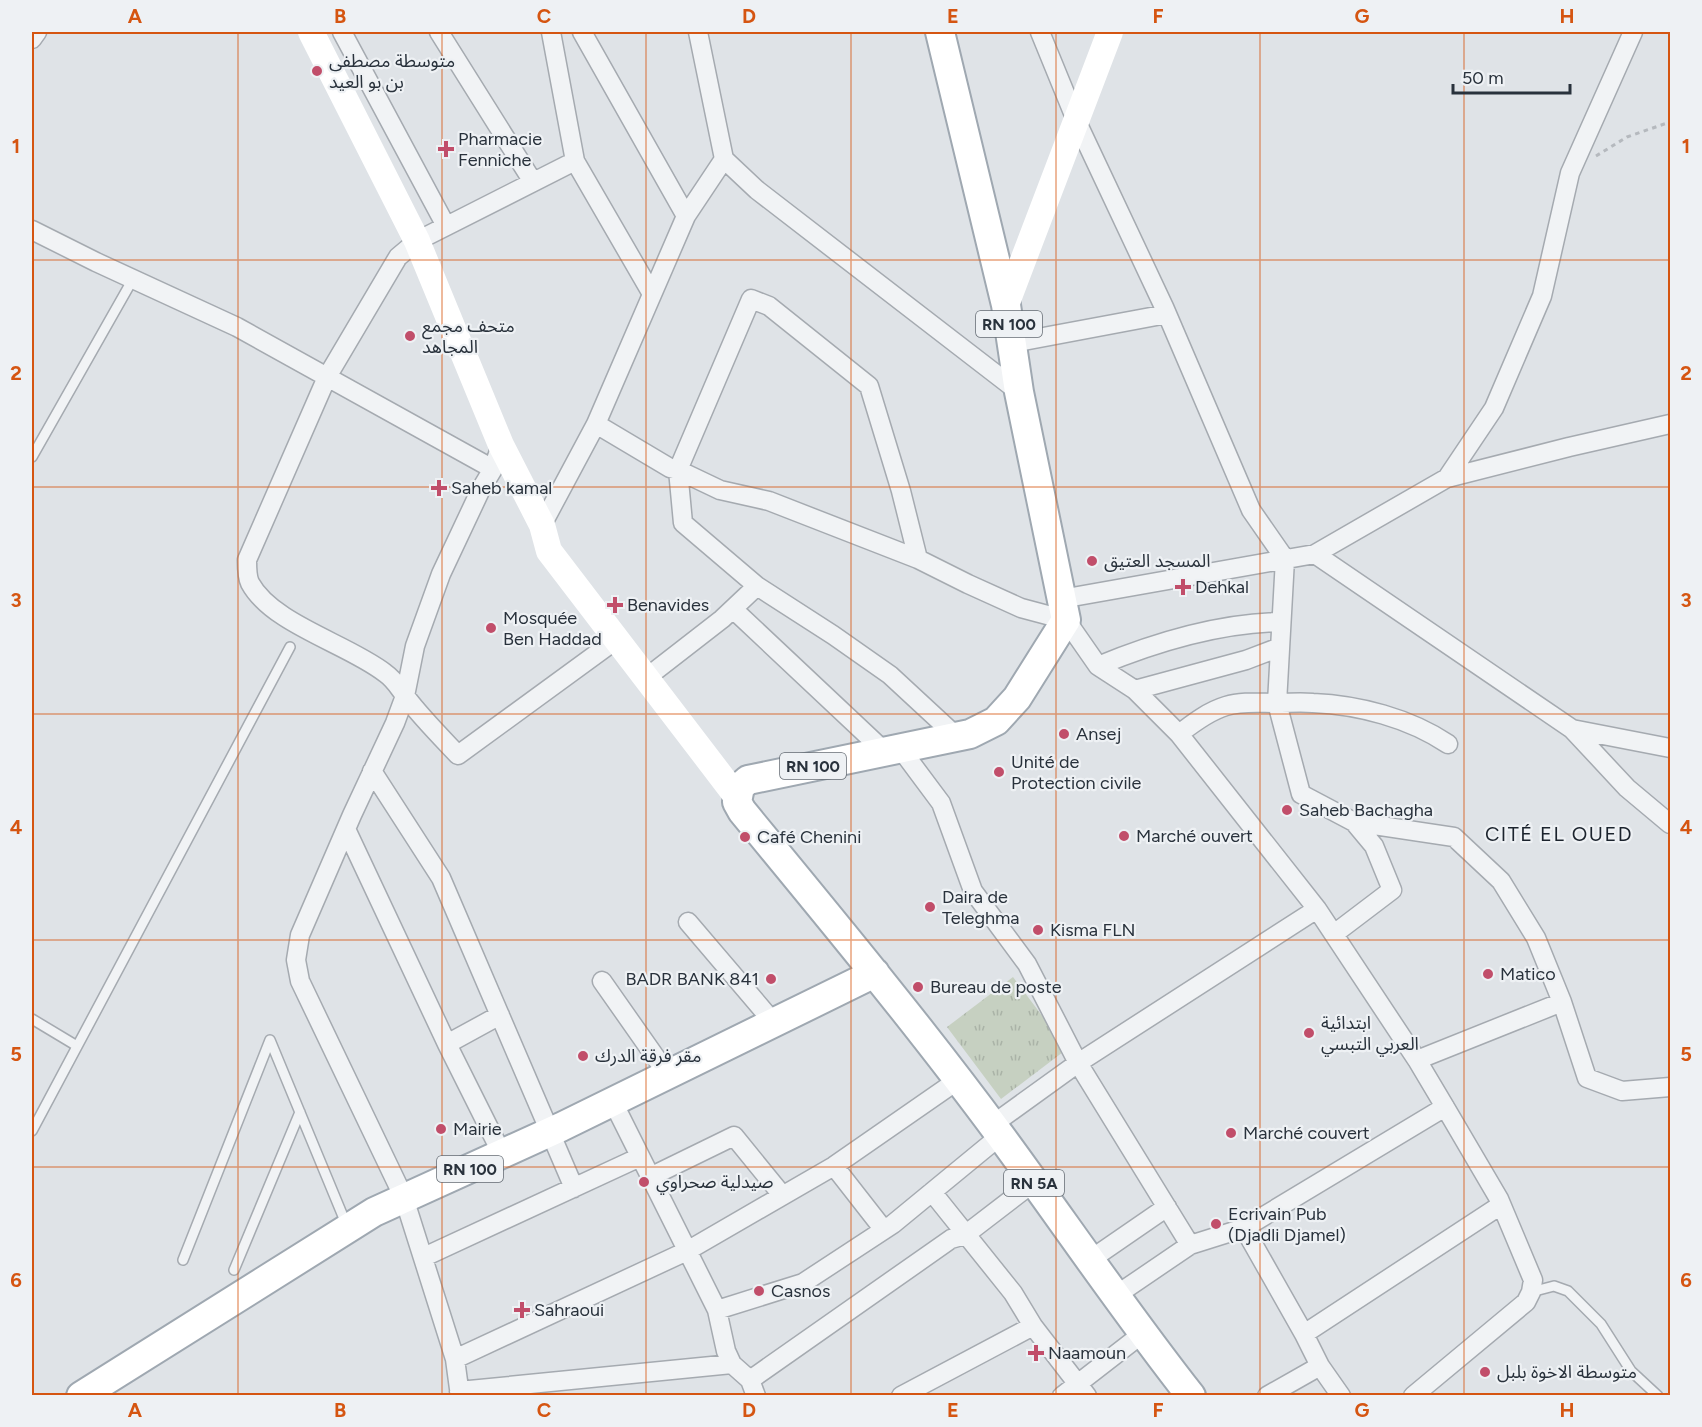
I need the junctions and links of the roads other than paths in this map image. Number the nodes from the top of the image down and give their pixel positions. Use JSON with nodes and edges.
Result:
{"nodes":[{"id":1,"x":37,"y":32,"type":"edge"},
{"id":2,"x":311,"y":32,"type":"edge"},
{"id":3,"x":342,"y":32,"type":"edge"},
{"id":4,"x":439,"y":32,"type":"edge"},
{"id":5,"x":551,"y":32,"type":"edge"},
{"id":6,"x":582,"y":32,"type":"edge"},
{"id":7,"x":698,"y":32,"type":"edge"},
{"id":8,"x":940,"y":32,"type":"edge"},
{"id":9,"x":1040,"y":32,"type":"edge"},
{"id":10,"x":1110,"y":32,"type":"edge"},
{"id":11,"x":1633,"y":32,"type":"edge"},
{"id":12,"x":32,"y":39,"type":"edge"},
{"id":13,"x":1076,"y":120,"type":"junction"},
{"id":14,"x":724,"y":159,"type":"junction"},
{"id":15,"x":575,"y":161,"type":"junction"},
{"id":16,"x":533,"y":182,"type":"junction"},
{"id":17,"x":686,"y":216,"type":"junction"},
{"id":18,"x":446,"y":226,"type":"junction"},
{"id":19,"x":32,"y":230,"type":"edge"},
{"id":20,"x":417,"y":241,"type":"junction"},
{"id":21,"x":133,"y":279,"type":"junction"},
{"id":22,"x":652,"y":294,"type":"junction"},
{"id":23,"x":1006,"y":306,"type":"junction"},
{"id":24,"x":1167,"y":314,"type":"junction"},
{"id":25,"x":1012,"y":343,"type":"junction"},
{"id":26,"x":327,"y":377,"type":"junction"},
{"id":27,"x":1020,"y":392,"type":"junction"},
{"id":28,"x":596,"y":424,"type":"junction"},
{"id":29,"x":1671,"y":424,"type":"edge"},
{"id":30,"x":501,"y":445,"type":"junction"},
{"id":31,"x":32,"y":457,"type":"edge"},
{"id":32,"x":493,"y":469,"type":"junction"},
{"id":33,"x":678,"y":470,"type":"junction"},
{"id":34,"x":1447,"y":478,"type":"junction"},
{"id":35,"x":542,"y":525,"type":"junction"},
{"id":36,"x":1315,"y":554,"type":"junction"},
{"id":37,"x":918,"y":559,"type":"junction"},
{"id":38,"x":1285,"y":559,"type":"junction"},
{"id":39,"x":757,"y":586,"type":"junction"},
{"id":40,"x":733,"y":609,"type":"junction"},
{"id":41,"x":1063,"y":609,"type":"junction"},
{"id":42,"x":1281,"y":622,"type":"junction"},
{"id":43,"x":617,"y":639,"type":"junction"},
{"id":44,"x":290,"y":647,"type":"dead end"},
{"id":45,"x":1280,"y":647,"type":"junction"},
{"id":46,"x":1098,"y":666,"type":"junction"},
{"id":47,"x":646,"y":678,"type":"junction"},
{"id":48,"x":1135,"y":690,"type":"junction"},
{"id":49,"x":405,"y":696,"type":"junction"},
{"id":50,"x":1277,"y":703,"type":"junction"},
{"id":51,"x":1572,"y":729,"type":"junction"},
{"id":52,"x":1179,"y":734,"type":"junction"},
{"id":53,"x":957,"y":737,"type":"junction"},
{"id":54,"x":1448,"y":744,"type":"dead end"},
{"id":55,"x":1671,"y":748,"type":"edge"},
{"id":56,"x":892,"y":749,"type":"junction"},
{"id":57,"x":372,"y":771,"type":"junction"},
{"id":58,"x":736,"y":797,"type":"junction"},
{"id":59,"x":1354,"y":822,"type":"junction"},
{"id":60,"x":1671,"y":824,"type":"edge"},
{"id":61,"x":346,"y":829,"type":"junction"},
{"id":62,"x":1317,"y":909,"type":"junction"},
{"id":63,"x":688,"y":922,"type":"dead end"},
{"id":64,"x":1334,"y":934,"type":"junction"},
{"id":65,"x":875,"y":973,"type":"junction"},
{"id":66,"x":602,"y":981,"type":"dead end"},
{"id":67,"x":1562,"y":1002,"type":"junction"},
{"id":68,"x":500,"y":1015,"type":"junction"},
{"id":69,"x":32,"y":1019,"type":"edge"},
{"id":70,"x":774,"y":1023,"type":"junction"},
{"id":71,"x":447,"y":1044,"type":"junction"},
{"id":72,"x":77,"y":1046,"type":"junction"},
{"id":73,"x":1417,"y":1060,"type":"junction"},
{"id":74,"x":1078,"y":1063,"type":"junction"},
{"id":75,"x":668,"y":1075,"type":"junction"},
{"id":76,"x":958,"y":1080,"type":"junction"},
{"id":77,"x":1671,"y":1087,"type":"edge"},
{"id":78,"x":613,"y":1102,"type":"junction"},
{"id":79,"x":1445,"y":1107,"type":"junction"},
{"id":80,"x":300,"y":1112,"type":"junction"},
{"id":81,"x":996,"y":1130,"type":"junction"},
{"id":82,"x":32,"y":1131,"type":"edge"},
{"id":83,"x":550,"y":1132,"type":"junction"},
{"id":84,"x":502,"y":1154,"type":"junction"},
{"id":85,"x":640,"y":1157,"type":"junction"},
{"id":86,"x":834,"y":1166,"type":"junction"},
{"id":87,"x":650,"y":1177,"type":"junction"},
{"id":88,"x":1034,"y":1182,"type":"junction"},
{"id":89,"x":574,"y":1188,"type":"junction"},
{"id":90,"x":932,"y":1192,"type":"junction"},
{"id":91,"x":782,"y":1195,"type":"junction"},
{"id":92,"x":404,"y":1198,"type":"junction"},
{"id":93,"x":1501,"y":1205,"type":"junction"},
{"id":94,"x":1167,"y":1207,"type":"junction"},
{"id":95,"x":348,"y":1228,"type":"junction"},
{"id":96,"x":1244,"y":1228,"type":"junction"},
{"id":97,"x":884,"y":1230,"type":"junction"},
{"id":98,"x":965,"y":1235,"type":"junction"},
{"id":99,"x":1190,"y":1245,"type":"junction"},
{"id":100,"x":687,"y":1251,"type":"junction"},
{"id":101,"x":424,"y":1257,"type":"junction"},
{"id":102,"x":183,"y":1260,"type":"dead end"},
{"id":103,"x":1089,"y":1260,"type":"junction"},
{"id":104,"x":234,"y":1270,"type":"dead end"},
{"id":105,"x":1531,"y":1292,"type":"junction"},
{"id":106,"x":1115,"y":1296,"type":"junction"},
{"id":107,"x":717,"y":1310,"type":"junction"},
{"id":108,"x":1033,"y":1326,"type":"junction"},
{"id":109,"x":1142,"y":1334,"type":"junction"},
{"id":110,"x":1304,"y":1334,"type":"junction"},
{"id":111,"x":455,"y":1359,"type":"junction"},
{"id":112,"x":732,"y":1364,"type":"junction"},
{"id":113,"x":1320,"y":1366,"type":"junction"},
{"id":114,"x":753,"y":1388,"type":"edge"},
{"id":115,"x":459,"y":1393,"type":"edge"},
{"id":116,"x":1069,"y":1393,"type":"edge"},
{"id":117,"x":81,"y":1395,"type":"edge"},
{"id":118,"x":903,"y":1395,"type":"edge"},
{"id":119,"x":1191,"y":1395,"type":"edge"},
{"id":120,"x":1267,"y":1395,"type":"edge"},
{"id":121,"x":1341,"y":1395,"type":"edge"},
{"id":122,"x":1413,"y":1395,"type":"edge"},
{"id":123,"x":1658,"y":1395,"type":"edge"}],
"edges":[{"from":1,"to":12,"type":"street"},
{"from":2,"to":20,"type":"street"},
{"from":3,"to":18,"type":"street"},
{"from":4,"to":16,"type":"street"},
{"from":5,"to":15,"type":"street"},
{"from":6,"to":17,"type":"street"},
{"from":7,"to":14,"type":"street"},
{"from":8,"to":23,"type":"main road","number":"RN 100"},
{"from":9,"to":13,"type":"street"},
{"from":10,"to":13,"type":"street"},
{"from":11,"to":34,"type":"street"},
{"from":13,"to":23,"type":"street"},
{"from":13,"to":24,"type":"street"},
{"from":14,"to":17,"type":"street"},
{"from":14,"to":27,"type":"street"},
{"from":15,"to":16,"type":"street"},
{"from":15,"to":22,"type":"street"},
{"from":16,"to":18,"type":"street"},
{"from":17,"to":22,"type":"street"},
{"from":18,"to":20,"type":"street"},
{"from":19,"to":21,"type":"street"},
{"from":20,"to":26,"type":"street"},
{"from":20,"to":30,"type":"street"},
{"from":21,"to":26,"type":"street"},
{"from":21,"to":31,"type":"lane"},
{"from":22,"to":28,"type":"street"},
{"from":23,"to":25,"type":"main road","number":"RN 100"},
{"from":24,"to":25,"type":"street"},
{"from":24,"to":38,"type":"street"},
{"from":25,"to":27,"type":"main road","number":"RN 100"},
{"from":26,"to":32,"type":"street"},
{"from":26,"to":49,"type":"street"},
{"from":27,"to":41,"type":"main road","number":"RN 100"},
{"from":28,"to":33,"type":"street"},
{"from":28,"to":35,"type":"street"},
{"from":29,"to":34,"type":"street"},
{"from":30,"to":32,"type":"street"},
{"from":30,"to":35,"type":"street"},
{"from":32,"to":49,"type":"street"},
{"from":33,"to":37,"type":"street"},
{"from":33,"to":37,"type":"street"},
{"from":33,"to":39,"type":"street"},
{"from":34,"to":36,"type":"street"},
{"from":35,"to":43,"type":"street"},
{"from":36,"to":38,"type":"street"},
{"from":36,"to":51,"type":"street"},
{"from":37,"to":41,"type":"street"},
{"from":38,"to":41,"type":"street"},
{"from":38,"to":42,"type":"street"},
{"from":39,"to":40,"type":"street"},
{"from":39,"to":53,"type":"street"},
{"from":40,"to":47,"type":"street"},
{"from":40,"to":56,"type":"street"},
{"from":41,"to":46,"type":"street"},
{"from":41,"to":53,"type":"main road","number":"RN 100"},
{"from":42,"to":45,"type":"street"},
{"from":42,"to":46,"type":"street"},
{"from":43,"to":47,"type":"street"},
{"from":43,"to":49,"type":"street"},
{"from":44,"to":72,"type":"lane"},
{"from":45,"to":48,"type":"street"},
{"from":45,"to":50,"type":"street"},
{"from":46,"to":48,"type":"street"},
{"from":47,"to":58,"type":"street"},
{"from":48,"to":52,"type":"street"},
{"from":49,"to":57,"type":"street"},
{"from":50,"to":52,"type":"street"},
{"from":50,"to":54,"type":"street"},
{"from":50,"to":59,"type":"street"},
{"from":51,"to":55,"type":"street"},
{"from":51,"to":60,"type":"street"},
{"from":52,"to":62,"type":"street"},
{"from":53,"to":56,"type":"main road","number":"RN 100"},
{"from":56,"to":58,"type":"main road","number":"RN 100"},
{"from":56,"to":74,"type":"street"},
{"from":57,"to":61,"type":"street"},
{"from":57,"to":68,"type":"street"},
{"from":58,"to":65,"type":"main road"},
{"from":59,"to":64,"type":"street"},
{"from":59,"to":67,"type":"street"},
{"from":61,"to":71,"type":"street"},
{"from":61,"to":92,"type":"street"},
{"from":62,"to":64,"type":"street"},
{"from":62,"to":74,"type":"street"},
{"from":63,"to":70,"type":"street"},
{"from":64,"to":73,"type":"street"},
{"from":65,"to":70,"type":"main road","number":"RN 100"},
{"from":65,"to":76,"type":"main road","number":"RN 5A"},
{"from":66,"to":75,"type":"street"},
{"from":67,"to":73,"type":"street"},
{"from":67,"to":77,"type":"street"},
{"from":68,"to":71,"type":"street"},
{"from":68,"to":83,"type":"street"},
{"from":69,"to":72,"type":"lane"},
{"from":70,"to":75,"type":"main road","number":"RN 100"},
{"from":71,"to":84,"type":"street"},
{"from":72,"to":82,"type":"lane"},
{"from":73,"to":79,"type":"street"},
{"from":74,"to":81,"type":"street"},
{"from":74,"to":94,"type":"street"},
{"from":75,"to":78,"type":"main road","number":"RN 100"},
{"from":76,"to":81,"type":"main road","number":"RN 5A"},
{"from":76,"to":86,"type":"street"},
{"from":78,"to":83,"type":"main road","number":"RN 100"},
{"from":78,"to":85,"type":"street"},
{"from":79,"to":93,"type":"street"},
{"from":79,"to":96,"type":"street"},
{"from":80,"to":95,"type":"lane"},
{"from":80,"to":102,"type":"lane"},
{"from":80,"to":104,"type":"lane"},
{"from":81,"to":88,"type":"main road","number":"RN 5A"},
{"from":81,"to":90,"type":"street"},
{"from":83,"to":84,"type":"main road","number":"RN 100"},
{"from":83,"to":89,"type":"street"},
{"from":84,"to":92,"type":"main road","number":"RN 100"},
{"from":85,"to":87,"type":"street"},
{"from":85,"to":89,"type":"street"},
{"from":86,"to":91,"type":"street"},
{"from":86,"to":97,"type":"street"},
{"from":87,"to":91,"type":"street"},
{"from":87,"to":100,"type":"street"},
{"from":88,"to":98,"type":"street"},
{"from":88,"to":103,"type":"main road","number":"RN 5A"},
{"from":89,"to":101,"type":"street"},
{"from":90,"to":97,"type":"street"},
{"from":90,"to":98,"type":"street"},
{"from":91,"to":100,"type":"street"},
{"from":92,"to":95,"type":"main road","number":"RN 100"},
{"from":92,"to":101,"type":"street"},
{"from":93,"to":105,"type":"street"},
{"from":93,"to":110,"type":"street"},
{"from":94,"to":99,"type":"street"},
{"from":94,"to":103,"type":"street"},
{"from":95,"to":117,"type":"main road","number":"RN 100"},
{"from":96,"to":99,"type":"street"},
{"from":96,"to":110,"type":"street"},
{"from":97,"to":107,"type":"street"},
{"from":98,"to":108,"type":"street"},
{"from":98,"to":114,"type":"street"},
{"from":99,"to":106,"type":"street"},
{"from":100,"to":107,"type":"street"},
{"from":100,"to":111,"type":"street"},
{"from":101,"to":111,"type":"street"},
{"from":103,"to":106,"type":"main road","number":"RN 5A"},
{"from":105,"to":122,"type":"street"},
{"from":105,"to":123,"type":"lane"},
{"from":106,"to":109,"type":"main road","number":"RN 5A"},
{"from":107,"to":112,"type":"street"},
{"from":108,"to":116,"type":"street"},
{"from":108,"to":118,"type":"street"},
{"from":109,"to":116,"type":"street"},
{"from":109,"to":119,"type":"main road","number":"RN 5A"},
{"from":110,"to":113,"type":"street"},
{"from":111,"to":115,"type":"street"},
{"from":112,"to":114,"type":"street"},
{"from":112,"to":115,"type":"street"},
{"from":113,"to":120,"type":"street"},
{"from":113,"to":121,"type":"street"}]}
